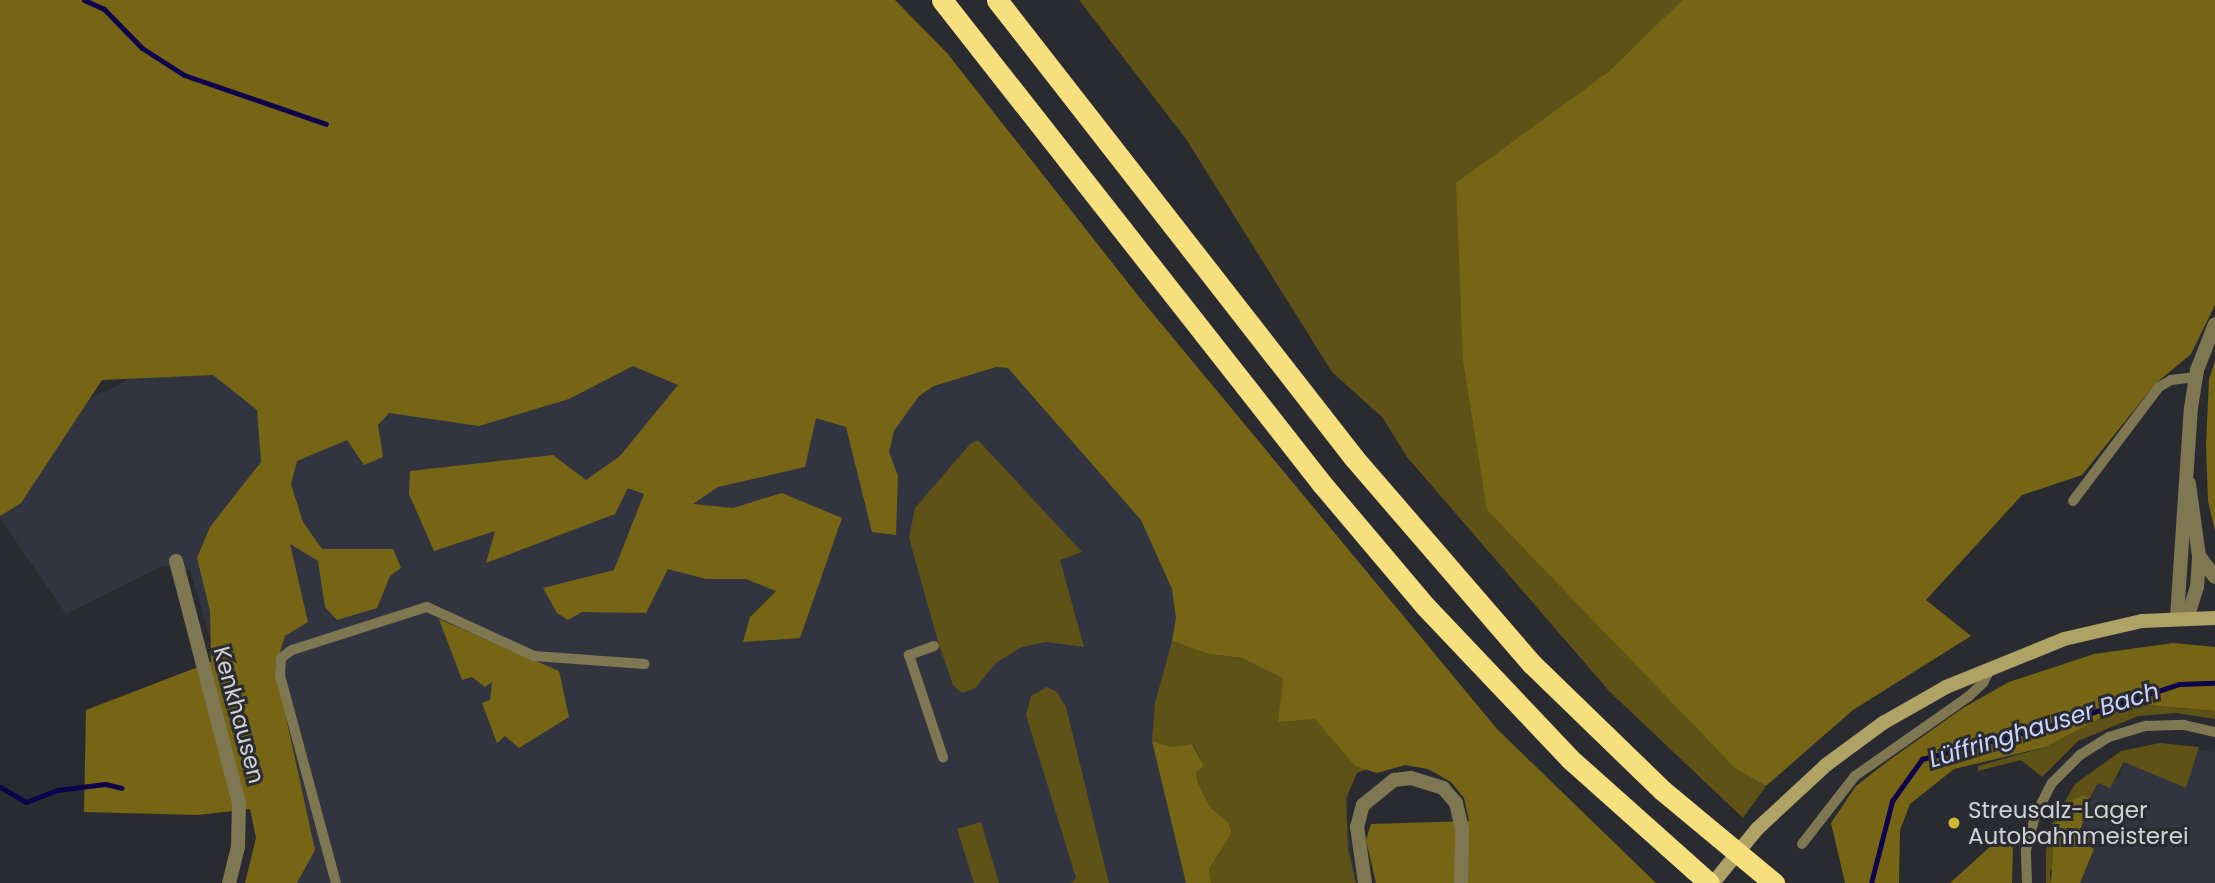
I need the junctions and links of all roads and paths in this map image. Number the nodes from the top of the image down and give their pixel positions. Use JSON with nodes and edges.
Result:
{"nodes":[{"id":1,"x":942,"y":0,"type":"edge"},
{"id":2,"x":997,"y":0,"type":"edge"},
{"id":3,"x":2215,"y":324,"type":"edge"},
{"id":4,"x":2196,"y":377,"type":"junction"},
{"id":5,"x":2188,"y":479,"type":"junction"},
{"id":6,"x":2073,"y":501,"type":"dead end"},
{"id":7,"x":2199,"y":556,"type":"junction"},
{"id":8,"x":176,"y":561,"type":"dead end"},
{"id":9,"x":2215,"y":578,"type":"edge"},
{"id":10,"x":2183,"y":616,"type":"junction"},
{"id":11,"x":2215,"y":618,"type":"edge"},
{"id":12,"x":934,"y":646,"type":"dead end"},
{"id":13,"x":645,"y":664,"type":"dead end"},
{"id":14,"x":1992,"y":666,"type":"junction"},
{"id":15,"x":2215,"y":732,"type":"edge"},
{"id":16,"x":943,"y":757,"type":"dead end"},
{"id":17,"x":1802,"y":844,"type":"dead end"},
{"id":18,"x":229,"y":883,"type":"edge"},
{"id":19,"x":336,"y":883,"type":"edge"},
{"id":20,"x":1365,"y":883,"type":"edge"},
{"id":21,"x":1461,"y":883,"type":"edge"},
{"id":22,"x":1711,"y":883,"type":"edge"},
{"id":23,"x":1773,"y":883,"type":"edge"},
{"id":24,"x":2027,"y":883,"type":"edge"}],
"edges":[{"from":1,"to":22,"type":"highway"},
{"from":2,"to":23,"type":"highway","bridge":true},
{"from":3,"to":4,"type":"street"},
{"from":4,"to":5,"type":"street"},
{"from":4,"to":6,"type":"lane"},
{"from":5,"to":7,"type":"street"},
{"from":5,"to":10,"type":"street"},
{"from":7,"to":9,"type":"street"},
{"from":7,"to":10,"type":"street"},
{"from":8,"to":18,"type":"street","name":"Kenkhausen"},
{"from":10,"to":11,"type":"main road"},
{"from":10,"to":14,"type":"main road"},
{"from":12,"to":16,"type":"lane"},
{"from":13,"to":19,"type":"lane"},
{"from":14,"to":17,"type":"lane"},
{"from":14,"to":22,"type":"main road"},
{"from":15,"to":24,"type":"lane"},
{"from":20,"to":21,"type":"street"}]}
